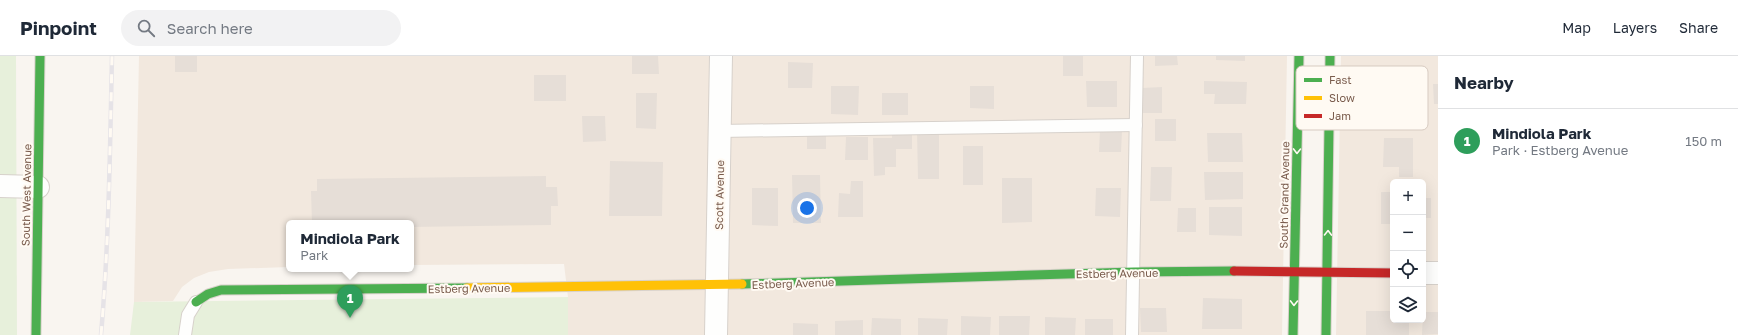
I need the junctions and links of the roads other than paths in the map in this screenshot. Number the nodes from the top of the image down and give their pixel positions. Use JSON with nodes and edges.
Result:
{"nodes":[{"id":1,"x":40,"y":56,"type":"edge"},
{"id":2,"x":722,"y":56,"type":"edge"},
{"id":3,"x":1137,"y":56,"type":"edge"},
{"id":4,"x":1299,"y":56,"type":"edge"},
{"id":5,"x":1330,"y":56,"type":"edge"},
{"id":6,"x":1299,"y":66,"type":"edge"},
{"id":7,"x":1330,"y":66,"type":"edge"},
{"id":8,"x":1136,"y":125,"type":"junction"},
{"id":9,"x":1297,"y":130,"type":"edge"},
{"id":10,"x":1329,"y":130,"type":"edge"},
{"id":11,"x":720,"y":131,"type":"junction"},
{"id":12,"x":0,"y":186,"type":"edge"},
{"id":13,"x":38,"y":187,"type":"junction"},
{"id":14,"x":1294,"y":271,"type":"junction"},
{"id":15,"x":1134,"y":272,"type":"junction"},
{"id":16,"x":1327,"y":272,"type":"junction"},
{"id":17,"x":1390,"y":272,"type":"edge"},
{"id":18,"x":1426,"y":273,"type":"edge"},
{"id":19,"x":1438,"y":273,"type":"edge"},
{"id":20,"x":717,"y":285,"type":"junction"},
{"id":21,"x":196,"y":302,"type":"joint"},
{"id":22,"x":36,"y":335,"type":"edge"},
{"id":23,"x":185,"y":335,"type":"edge"},
{"id":24,"x":716,"y":335,"type":"edge"},
{"id":25,"x":1132,"y":335,"type":"edge"},
{"id":26,"x":1293,"y":335,"type":"edge"},
{"id":27,"x":1326,"y":335,"type":"edge"}],
"edges":[{"from":1,"to":13,"type":"street","name":"South West Avenue"},
{"from":2,"to":11,"type":"street","name":"Scott Avenue"},
{"from":3,"to":8,"type":"lane"},
{"from":4,"to":6,"type":"street","name":"South Grand Avenue","one_way":true},
{"from":7,"to":5,"type":"street","one_way":true},
{"from":8,"to":11,"type":"lane"},
{"from":8,"to":15,"type":"lane"},
{"from":9,"to":14,"type":"street","name":"South Grand Avenue","one_way":true},
{"from":16,"to":10,"type":"street","one_way":true},
{"from":11,"to":20,"type":"street","name":"Scott Avenue"},
{"from":12,"to":13,"type":"street"},
{"from":13,"to":22,"type":"street","name":"South West Avenue"},
{"from":14,"to":15,"type":"street","name":"Estberg Avenue"},
{"from":14,"to":16,"type":"street","name":"Estberg Avenue"},
{"from":14,"to":26,"type":"street","name":"South Grand Avenue","one_way":true},
{"from":15,"to":20,"type":"street","name":"Estberg Avenue"},
{"from":15,"to":25,"type":"lane"},
{"from":16,"to":17,"type":"street","name":"Estberg Avenue"},
{"from":16,"to":27,"type":"street"},
{"from":18,"to":19,"type":"street"},
{"from":20,"to":21,"type":"street","name":"Estberg Avenue"},
{"from":20,"to":24,"type":"street","name":"Scott Avenue"},
{"from":21,"to":23,"type":"lane"}]}
